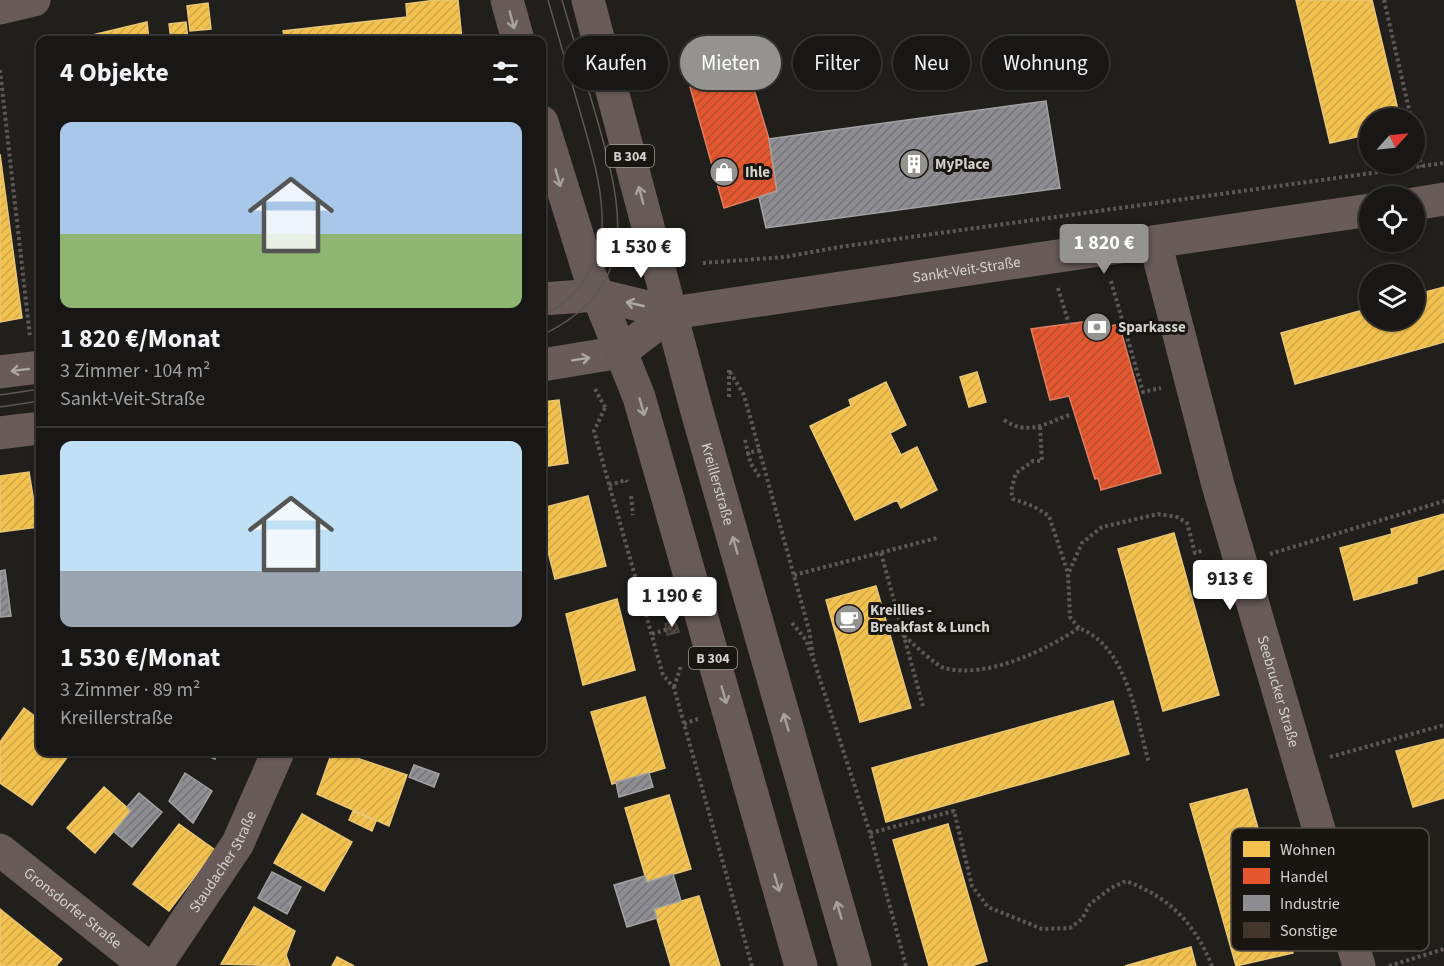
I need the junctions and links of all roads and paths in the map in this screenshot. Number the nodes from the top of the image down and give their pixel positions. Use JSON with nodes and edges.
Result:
{"nodes":[{"id":1,"x":34,"y":0,"type":"edge"},
{"id":2,"x":507,"y":0,"type":"edge"},
{"id":3,"x":588,"y":0,"type":"edge"},
{"id":4,"x":1384,"y":0,"type":"edge"},
{"id":5,"x":0,"y":8,"type":"edge"},
{"id":6,"x":517,"y":36,"type":"edge"},
{"id":7,"x":0,"y":70,"type":"edge"},
{"id":8,"x":1409,"y":108,"type":"edge"},
{"id":9,"x":546,"y":136,"type":"edge"},
{"id":10,"x":1444,"y":163,"type":"edge"},
{"id":11,"x":1425,"y":166,"type":"edge"},
{"id":12,"x":1364,"y":174,"type":"edge"},
{"id":13,"x":1444,"y":199,"type":"edge"},
{"id":14,"x":1425,"y":202,"type":"edge"},
{"id":15,"x":1359,"y":212,"type":"edge"},
{"id":16,"x":1155,"y":242,"type":"junction"},
{"id":17,"x":703,"y":263,"type":"dead end"},
{"id":18,"x":1111,"y":280,"type":"dead end"},
{"id":19,"x":1058,"y":288,"type":"dead end"},
{"id":20,"x":598,"y":295,"type":"junction"},
{"id":21,"x":546,"y":299,"type":"edge"},
{"id":22,"x":672,"y":313,"type":"junction"},
{"id":23,"x":1069,"y":324,"type":"dead end"},
{"id":24,"x":621,"y":352,"type":"junction"},
{"id":25,"x":36,"y":356,"type":"edge"},
{"id":26,"x":546,"y":364,"type":"edge"},
{"id":27,"x":729,"y":370,"type":"dead end"},
{"id":28,"x":0,"y":372,"type":"edge"},
{"id":29,"x":1165,"y":386,"type":"dead end"},
{"id":30,"x":606,"y":408,"type":"dead end"},
{"id":31,"x":1069,"y":415,"type":"dead end"},
{"id":32,"x":1004,"y":420,"type":"dead end"},
{"id":33,"x":1040,"y":427,"type":"junction"},
{"id":34,"x":36,"y":428,"type":"edge"},
{"id":35,"x":0,"y":433,"type":"edge"},
{"id":36,"x":745,"y":440,"type":"dead end"},
{"id":37,"x":760,"y":450,"type":"junction"},
{"id":38,"x":748,"y":453,"type":"junction"},
{"id":39,"x":751,"y":464,"type":"junction"},
{"id":40,"x":751,"y":473,"type":"dead end"},
{"id":41,"x":762,"y":479,"type":"dead end"},
{"id":42,"x":609,"y":485,"type":"junction"},
{"id":43,"x":631,"y":495,"type":"junction"},
{"id":44,"x":1444,"y":501,"type":"edge"},
{"id":45,"x":637,"y":504,"type":"dead end"},
{"id":46,"x":633,"y":515,"type":"dead end"},
{"id":47,"x":937,"y":538,"type":"dead end"},
{"id":48,"x":1211,"y":548,"type":"dead end"},
{"id":49,"x":880,"y":553,"type":"junction"},
{"id":50,"x":1242,"y":563,"type":"junction"},
{"id":51,"x":794,"y":574,"type":"junction"},
{"id":52,"x":1068,"y":574,"type":"junction"},
{"id":53,"x":672,"y":628,"type":"dead end"},
{"id":54,"x":1079,"y":628,"type":"junction"},
{"id":55,"x":652,"y":634,"type":"junction"},
{"id":56,"x":904,"y":636,"type":"junction"},
{"id":57,"x":923,"y":706,"type":"dead end"},
{"id":58,"x":705,"y":718,"type":"dead end"},
{"id":59,"x":684,"y":724,"type":"junction"},
{"id":60,"x":1444,"y":725,"type":"edge"},
{"id":61,"x":276,"y":756,"type":"edge"},
{"id":62,"x":1326,"y":758,"type":"dead end"},
{"id":63,"x":1149,"y":763,"type":"dead end"},
{"id":64,"x":1319,"y":828,"type":"edge"},
{"id":65,"x":870,"y":833,"type":"junction"},
{"id":66,"x":0,"y":850,"type":"edge"},
{"id":67,"x":1444,"y":949,"type":"edge"},
{"id":68,"x":1355,"y":951,"type":"edge"},
{"id":69,"x":146,"y":966,"type":"edge"},
{"id":70,"x":156,"y":966,"type":"edge"},
{"id":71,"x":752,"y":966,"type":"edge"},
{"id":72,"x":801,"y":966,"type":"edge"},
{"id":73,"x":855,"y":966,"type":"edge"},
{"id":74,"x":906,"y":966,"type":"edge"},
{"id":75,"x":1212,"y":966,"type":"edge"},
{"id":76,"x":1359,"y":966,"type":"edge"},
{"id":77,"x":1388,"y":966,"type":"edge"}],
"edges":[{"from":1,"to":5,"type":"street"},
{"from":2,"to":6,"type":"main road","one_way":true},
{"from":22,"to":3,"type":"main road","name":"Kreillerstraße","number":"B 304","one_way":true},
{"from":4,"to":8,"type":"path"},
{"from":7,"to":25,"type":"path"},
{"from":9,"to":20,"type":"main road","number":"B 304","one_way":true},
{"from":10,"to":11,"type":"path"},
{"from":12,"to":17,"type":"path"},
{"from":13,"to":14,"type":"street"},
{"from":15,"to":16,"type":"street","name":"Sankt-Veit-Straße"},
{"from":16,"to":22,"type":"street","name":"Sankt-Veit-Straße"},
{"from":16,"to":50,"type":"street","name":"Seebrucker Straße"},
{"from":18,"to":29,"type":"path"},
{"from":19,"to":23,"type":"path"},
{"from":20,"to":21,"type":"street","name":"Sankt-Veit-Straße"},
{"from":22,"to":20,"type":"street","name":"Sankt-Veit-Straße","one_way":true},
{"from":20,"to":24,"type":"main road","number":"B 304"},
{"from":22,"to":24,"type":"street","name":"Sankt-Veit-Straße"},
{"from":73,"to":22,"type":"main road","name":"Kreillerstraße","number":"B 304","one_way":true},
{"from":26,"to":24,"type":"street","name":"Sankt-Veit-Straße","one_way":true},
{"from":24,"to":72,"type":"main road","number":"B 304","one_way":true},
{"from":25,"to":28,"type":"street","one_way":true},
{"from":27,"to":37,"type":"path"},
{"from":30,"to":42,"type":"path"},
{"from":31,"to":33,"type":"path"},
{"from":32,"to":33,"type":"path"},
{"from":33,"to":52,"type":"path"},
{"from":34,"to":35,"type":"street"},
{"from":36,"to":38,"type":"path"},
{"from":37,"to":38,"type":"path"},
{"from":37,"to":51,"type":"path"},
{"from":38,"to":39,"type":"path"},
{"from":39,"to":40,"type":"path"},
{"from":39,"to":41,"type":"path"},
{"from":42,"to":43,"type":"path"},
{"from":42,"to":55,"type":"path"},
{"from":43,"to":45,"type":"path"},
{"from":43,"to":46,"type":"path"},
{"from":44,"to":50,"type":"path"},
{"from":47,"to":49,"type":"path"},
{"from":48,"to":52,"type":"path"},
{"from":49,"to":51,"type":"path"},
{"from":49,"to":56,"type":"path"},
{"from":50,"to":64,"type":"street","name":"Seebrucker Straße"},
{"from":51,"to":65,"type":"path"},
{"from":52,"to":54,"type":"path"},
{"from":53,"to":55,"type":"path"},
{"from":54,"to":56,"type":"path"},
{"from":54,"to":63,"type":"path"},
{"from":55,"to":59,"type":"path"},
{"from":56,"to":57,"type":"path"},
{"from":58,"to":59,"type":"path"},
{"from":59,"to":71,"type":"path"},
{"from":60,"to":62,"type":"path"},
{"from":61,"to":70,"type":"street","name":"Staudacher Straße"},
{"from":65,"to":74,"type":"path"},
{"from":65,"to":75,"type":"path"},
{"from":66,"to":69,"type":"street","name":"Gronsdorfer Straße"},
{"from":67,"to":77,"type":"path"},
{"from":68,"to":76,"type":"street","name":"Seebrucker Straße"}]}
